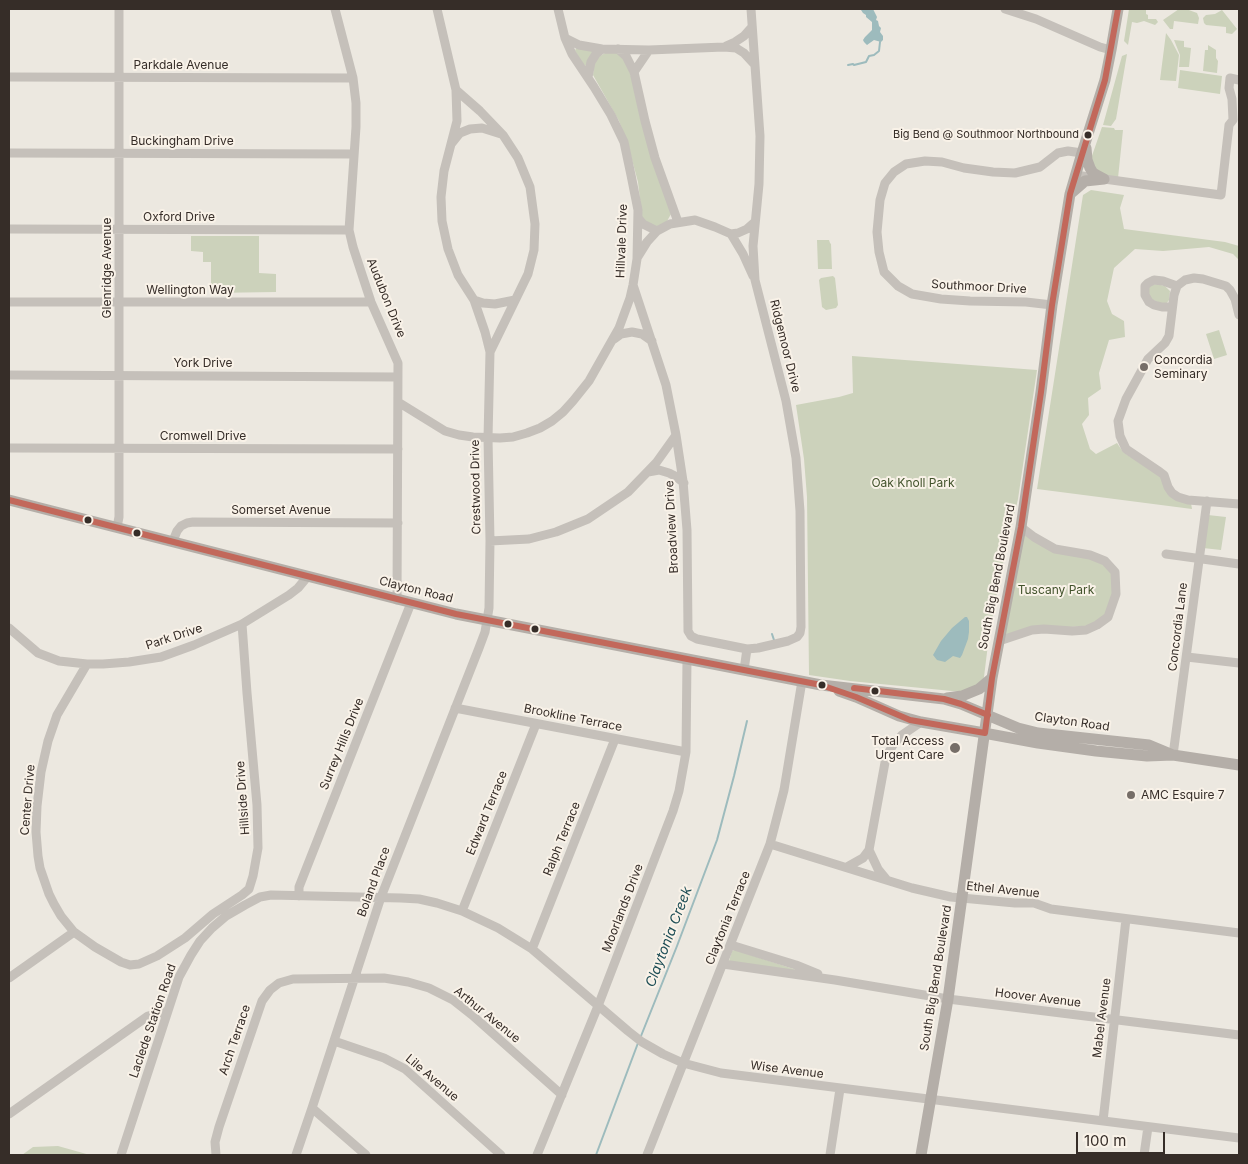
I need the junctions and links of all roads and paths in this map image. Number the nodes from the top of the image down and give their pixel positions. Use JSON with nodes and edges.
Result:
{"nodes":[{"id":1,"x":119,"y":9,"type":"edge"},
{"id":2,"x":335,"y":9,"type":"edge"},
{"id":3,"x":437,"y":9,"type":"edge"},
{"id":4,"x":558,"y":9,"type":"edge"},
{"id":5,"x":751,"y":9,"type":"edge"},
{"id":6,"x":1005,"y":9,"type":"edge"},
{"id":7,"x":1118,"y":9,"type":"edge"},
{"id":8,"x":752,"y":27,"type":"junction"},
{"id":9,"x":565,"y":38,"type":"junction"},
{"id":10,"x":724,"y":47,"type":"junction"},
{"id":11,"x":602,"y":49,"type":"junction"},
{"id":12,"x":618,"y":49,"type":"junction"},
{"id":13,"x":649,"y":50,"type":"junction"},
{"id":14,"x":1111,"y":50,"type":"junction"},
{"id":15,"x":754,"y":65,"type":"junction"},
{"id":16,"x":634,"y":72,"type":"junction"},
{"id":17,"x":9,"y":77,"type":"edge"},
{"id":18,"x":119,"y":78,"type":"junction"},
{"id":19,"x":353,"y":78,"type":"junction"},
{"id":20,"x":588,"y":78,"type":"junction"},
{"id":21,"x":1239,"y":80,"type":"edge"},
{"id":22,"x":456,"y":90,"type":"junction"},
{"id":23,"x":503,"y":135,"type":"junction"},
{"id":24,"x":1086,"y":142,"type":"junction"},
{"id":25,"x":451,"y":144,"type":"junction"},
{"id":26,"x":9,"y":153,"type":"edge"},
{"id":27,"x":119,"y":153,"type":"junction"},
{"id":28,"x":354,"y":154,"type":"junction"},
{"id":29,"x":1082,"y":154,"type":"junction"},
{"id":30,"x":1075,"y":175,"type":"junction"},
{"id":31,"x":1104,"y":179,"type":"junction"},
{"id":32,"x":1070,"y":194,"type":"junction"},
{"id":33,"x":638,"y":218,"type":"junction"},
{"id":34,"x":678,"y":222,"type":"junction"},
{"id":35,"x":755,"y":222,"type":"junction"},
{"id":36,"x":9,"y":229,"type":"edge"},
{"id":37,"x":119,"y":229,"type":"junction"},
{"id":38,"x":349,"y":230,"type":"junction"},
{"id":39,"x":657,"y":230,"type":"junction"},
{"id":40,"x":731,"y":234,"type":"junction"},
{"id":41,"x":637,"y":259,"type":"junction"},
{"id":42,"x":755,"y":280,"type":"junction"},
{"id":43,"x":633,"y":285,"type":"junction"},
{"id":44,"x":1177,"y":286,"type":"junction"},
{"id":45,"x":474,"y":300,"type":"junction"},
{"id":46,"x":515,"y":300,"type":"junction"},
{"id":47,"x":9,"y":302,"type":"edge"},
{"id":48,"x":371,"y":302,"type":"junction"},
{"id":49,"x":119,"y":303,"type":"junction"},
{"id":50,"x":1052,"y":305,"type":"junction"},
{"id":51,"x":1172,"y":307,"type":"junction"},
{"id":52,"x":1239,"y":315,"type":"edge"},
{"id":53,"x":614,"y":339,"type":"junction"},
{"id":54,"x":652,"y":341,"type":"junction"},
{"id":55,"x":490,"y":352,"type":"junction"},
{"id":56,"x":119,"y":375,"type":"junction"},
{"id":57,"x":9,"y":376,"type":"edge"},
{"id":58,"x":398,"y":377,"type":"junction"},
{"id":59,"x":398,"y":402,"type":"junction"},
{"id":60,"x":676,"y":435,"type":"junction"},
{"id":61,"x":488,"y":438,"type":"junction"},
{"id":62,"x":9,"y":448,"type":"edge"},
{"id":63,"x":119,"y":448,"type":"junction"},
{"id":64,"x":398,"y":449,"type":"junction"},
{"id":65,"x":648,"y":472,"type":"junction"},
{"id":66,"x":684,"y":483,"type":"junction"},
{"id":67,"x":9,"y":500,"type":"edge"},
{"id":68,"x":1207,"y":501,"type":"junction"},
{"id":69,"x":1239,"y":504,"type":"edge"},
{"id":70,"x":398,"y":523,"type":"junction"},
{"id":71,"x":117,"y":527,"type":"junction"},
{"id":72,"x":1021,"y":527,"type":"junction"},
{"id":73,"x":173,"y":541,"type":"junction"},
{"id":74,"x":490,"y":541,"type":"junction"},
{"id":75,"x":1166,"y":554,"type":"dead end"},
{"id":76,"x":1199,"y":559,"type":"junction"},
{"id":77,"x":1239,"y":564,"type":"edge"},
{"id":78,"x":308,"y":576,"type":"junction"},
{"id":79,"x":397,"y":600,"type":"junction"},
{"id":80,"x":411,"y":603,"type":"junction"},
{"id":81,"x":487,"y":621,"type":"junction"},
{"id":82,"x":242,"y":624,"type":"junction"},
{"id":83,"x":9,"y":628,"type":"edge"},
{"id":84,"x":998,"y":641,"type":"junction"},
{"id":85,"x":747,"y":649,"type":"junction"},
{"id":86,"x":1186,"y":656,"type":"junction"},
{"id":87,"x":687,"y":659,"type":"junction"},
{"id":88,"x":1239,"y":663,"type":"edge"},
{"id":89,"x":87,"y":664,"type":"junction"},
{"id":90,"x":744,"y":670,"type":"junction"},
{"id":91,"x":992,"y":678,"type":"junction"},
{"id":92,"x":802,"y":681,"type":"junction"},
{"id":93,"x":821,"y":685,"type":"junction"},
{"id":94,"x":944,"y":699,"type":"junction"},
{"id":95,"x":455,"y":708,"type":"junction"},
{"id":96,"x":988,"y":715,"type":"junction"},
{"id":97,"x":921,"y":722,"type":"junction"},
{"id":98,"x":536,"y":724,"type":"junction"},
{"id":99,"x":986,"y":733,"type":"junction"},
{"id":100,"x":615,"y":739,"type":"junction"},
{"id":101,"x":686,"y":752,"type":"junction"},
{"id":102,"x":1173,"y":755,"type":"junction"},
{"id":103,"x":1239,"y":764,"type":"edge"},
{"id":104,"x":770,"y":844,"type":"junction"},
{"id":105,"x":869,"y":850,"type":"junction"},
{"id":106,"x":847,"y":868,"type":"junction"},
{"id":107,"x":888,"y":880,"type":"junction"},
{"id":108,"x":299,"y":896,"type":"junction"},
{"id":109,"x":381,"y":897,"type":"junction"},
{"id":110,"x":962,"y":898,"type":"junction"},
{"id":111,"x":462,"y":911,"type":"junction"},
{"id":112,"x":1126,"y":919,"type":"junction"},
{"id":113,"x":74,"y":932,"type":"junction"},
{"id":114,"x":1239,"y":933,"type":"edge"},
{"id":115,"x":185,"y":938,"type":"joint"},
{"id":116,"x":730,"y":944,"type":"junction"},
{"id":117,"x":532,"y":949,"type":"junction"},
{"id":118,"x":723,"y":964,"type":"junction"},
{"id":119,"x":9,"y":978,"type":"edge"},
{"id":120,"x":354,"y":979,"type":"junction"},
{"id":121,"x":835,"y":980,"type":"junction"},
{"id":122,"x":948,"y":999,"type":"junction"},
{"id":123,"x":598,"y":1006,"type":"junction"},
{"id":124,"x":168,"y":1011,"type":"junction"},
{"id":125,"x":1115,"y":1020,"type":"junction"},
{"id":126,"x":1239,"y":1035,"type":"edge"},
{"id":127,"x":334,"y":1041,"type":"junction"},
{"id":128,"x":683,"y":1063,"type":"junction"},
{"id":129,"x":840,"y":1089,"type":"junction"},
{"id":130,"x":562,"y":1094,"type":"junction"},
{"id":131,"x":931,"y":1100,"type":"junction"},
{"id":132,"x":312,"y":1108,"type":"junction"},
{"id":133,"x":9,"y":1114,"type":"edge"},
{"id":134,"x":1103,"y":1121,"type":"junction"},
{"id":135,"x":1148,"y":1127,"type":"junction"},
{"id":136,"x":1239,"y":1138,"type":"edge"},
{"id":137,"x":121,"y":1155,"type":"edge"},
{"id":138,"x":216,"y":1155,"type":"edge"},
{"id":139,"x":296,"y":1155,"type":"edge"},
{"id":140,"x":366,"y":1155,"type":"edge"},
{"id":141,"x":501,"y":1155,"type":"edge"},
{"id":142,"x":537,"y":1155,"type":"edge"},
{"id":143,"x":647,"y":1155,"type":"edge"},
{"id":144,"x":830,"y":1155,"type":"edge"},
{"id":145,"x":921,"y":1155,"type":"edge"},
{"id":146,"x":1144,"y":1155,"type":"edge"}],
"edges":[{"from":1,"to":18,"type":"street","name":"Glenridge Avenue"},
{"from":2,"to":19,"type":"street","name":"Audubon Drive"},
{"from":3,"to":22,"type":"street","name":"Crestwood Drive"},
{"from":4,"to":9,"type":"street","name":"Hillvale Drive"},
{"from":5,"to":8,"type":"street","name":"Ridgemoor Drive"},
{"from":6,"to":14,"type":"street"},
{"from":7,"to":14,"type":"main road","name":"South Big Bend Boulevard"},
{"from":8,"to":10,"type":"street"},
{"from":8,"to":15,"type":"street","name":"Ridgemoor Drive"},
{"from":9,"to":11,"type":"street"},
{"from":9,"to":20,"type":"street","name":"Hillvale Drive"},
{"from":10,"to":13,"type":"street"},
{"from":10,"to":15,"type":"street"},
{"from":11,"to":12,"type":"street"},
{"from":11,"to":20,"type":"street"},
{"from":12,"to":13,"type":"street"},
{"from":12,"to":16,"type":"street"},
{"from":13,"to":16,"type":"street"},
{"from":14,"to":24,"type":"main road","name":"South Big Bend Boulevard"},
{"from":15,"to":35,"type":"street","name":"Ridgemoor Drive"},
{"from":16,"to":34,"type":"street"},
{"from":17,"to":18,"type":"street","name":"Parkdale Avenue"},
{"from":18,"to":19,"type":"street","name":"Parkdale Avenue"},
{"from":18,"to":27,"type":"street","name":"Glenridge Avenue"},
{"from":19,"to":28,"type":"street","name":"Audubon Drive"},
{"from":20,"to":33,"type":"street","name":"Hillvale Drive"},
{"from":21,"to":31,"type":"street"},
{"from":22,"to":23,"type":"street","name":"Crestwood Drive"},
{"from":22,"to":25,"type":"street","name":"Crestwood Drive"},
{"from":23,"to":25,"type":"street"},
{"from":23,"to":46,"type":"street","name":"Crestwood Drive"},
{"from":24,"to":29,"type":"main road","name":"South Big Bend Boulevard"},
{"from":24,"to":31,"type":"main road"},
{"from":25,"to":45,"type":"street","name":"Crestwood Drive"},
{"from":26,"to":27,"type":"street","name":"Buckingham Drive"},
{"from":27,"to":28,"type":"street","name":"Buckingham Drive"},
{"from":27,"to":37,"type":"street","name":"Glenridge Avenue"},
{"from":28,"to":38,"type":"street","name":"Audubon Drive"},
{"from":29,"to":30,"type":"main road","name":"South Big Bend Boulevard"},
{"from":29,"to":50,"type":"street","name":"Southmoor Drive"},
{"from":30,"to":31,"type":"street"},
{"from":30,"to":32,"type":"main road","name":"South Big Bend Boulevard"},
{"from":31,"to":32,"type":"main road"},
{"from":32,"to":50,"type":"main road","name":"South Big Bend Boulevard"},
{"from":33,"to":39,"type":"street"},
{"from":33,"to":41,"type":"street","name":"Hillvale Drive"},
{"from":34,"to":39,"type":"street"},
{"from":34,"to":40,"type":"street"},
{"from":35,"to":40,"type":"street"},
{"from":35,"to":42,"type":"street","name":"Ridgemoor Drive"},
{"from":36,"to":37,"type":"street","name":"Oxford Drive"},
{"from":37,"to":38,"type":"street","name":"Oxford Drive"},
{"from":37,"to":49,"type":"street","name":"Glenridge Avenue"},
{"from":38,"to":48,"type":"street","name":"Audubon Drive"},
{"from":39,"to":41,"type":"street"},
{"from":40,"to":42,"type":"street"},
{"from":41,"to":43,"type":"street","name":"Hillvale Drive"},
{"from":42,"to":85,"type":"street","name":"Ridgemoor Drive"},
{"from":43,"to":53,"type":"street","name":"Hillvale Drive"},
{"from":43,"to":54,"type":"street","name":"Broadview Drive"},
{"from":44,"to":51,"type":"street"},
{"from":44,"to":51,"type":"street"},
{"from":44,"to":52,"type":"street"},
{"from":45,"to":46,"type":"street"},
{"from":45,"to":55,"type":"street","name":"Crestwood Drive"},
{"from":46,"to":55,"type":"street","name":"Crestwood Drive"},
{"from":47,"to":49,"type":"street","name":"Wellington Way"},
{"from":48,"to":49,"type":"street","name":"Wellington Way"},
{"from":48,"to":58,"type":"street","name":"Audubon Drive"},
{"from":49,"to":56,"type":"street","name":"Glenridge Avenue"},
{"from":50,"to":72,"type":"main road","name":"South Big Bend Boulevard"},
{"from":51,"to":68,"type":"street"},
{"from":53,"to":54,"type":"street"},
{"from":53,"to":61,"type":"street","name":"Hillvale Drive"},
{"from":54,"to":60,"type":"street","name":"Broadview Drive"},
{"from":55,"to":61,"type":"street","name":"Crestwood Drive"},
{"from":56,"to":57,"type":"street","name":"York Drive"},
{"from":56,"to":58,"type":"street","name":"York Drive"},
{"from":56,"to":63,"type":"street","name":"Glenridge Avenue"},
{"from":58,"to":59,"type":"street","name":"Audubon Drive"},
{"from":59,"to":61,"type":"street","name":"Hillvale Drive"},
{"from":59,"to":64,"type":"street","name":"Audubon Drive"},
{"from":60,"to":65,"type":"street"},
{"from":60,"to":66,"type":"street","name":"Broadview Drive"},
{"from":61,"to":74,"type":"street","name":"Crestwood Drive"},
{"from":62,"to":63,"type":"street","name":"Cromwell Drive"},
{"from":63,"to":64,"type":"street","name":"Cromwell Drive"},
{"from":63,"to":71,"type":"street","name":"Glenridge Avenue"},
{"from":64,"to":70,"type":"street","name":"Audubon Drive"},
{"from":65,"to":66,"type":"street"},
{"from":65,"to":74,"type":"street"},
{"from":66,"to":85,"type":"street","name":"Broadview Drive"},
{"from":67,"to":71,"type":"main road","name":"Clayton Road"},
{"from":68,"to":69,"type":"street"},
{"from":68,"to":76,"type":"street","name":"Concordia Lane"},
{"from":70,"to":73,"type":"street","name":"Somerset Avenue"},
{"from":70,"to":79,"type":"street","name":"Audubon Drive"},
{"from":71,"to":73,"type":"main road","name":"Clayton Road"},
{"from":72,"to":84,"type":"main road","name":"South Big Bend Boulevard"},
{"from":72,"to":84,"type":"street"},
{"from":73,"to":78,"type":"main road","name":"Clayton Road"},
{"from":74,"to":81,"type":"street","name":"Crestwood Drive"},
{"from":75,"to":76,"type":"street"},
{"from":76,"to":77,"type":"street"},
{"from":76,"to":86,"type":"street","name":"Concordia Lane"},
{"from":78,"to":79,"type":"main road","name":"Clayton Road"},
{"from":78,"to":82,"type":"street","name":"Park Drive"},
{"from":79,"to":80,"type":"main road","name":"Clayton Road"},
{"from":80,"to":81,"type":"main road","name":"Clayton Road"},
{"from":80,"to":108,"type":"street","name":"Surrey Hills Drive"},
{"from":81,"to":87,"type":"main road","name":"Clayton Road"},
{"from":81,"to":95,"type":"street","name":"Boland Place"},
{"from":82,"to":89,"type":"street","name":"Park Drive"},
{"from":82,"to":115,"type":"street","name":"Hillside Drive"},
{"from":83,"to":89,"type":"street","name":"Park Drive"},
{"from":84,"to":91,"type":"main road","name":"South Big Bend Boulevard"},
{"from":85,"to":90,"type":"street"},
{"from":86,"to":88,"type":"street"},
{"from":86,"to":102,"type":"street","name":"Concordia Lane"},
{"from":87,"to":90,"type":"main road","name":"Clayton Road"},
{"from":87,"to":101,"type":"street","name":"Moorlands Drive"},
{"from":89,"to":113,"type":"street","name":"Center Drive"},
{"from":90,"to":92,"type":"main road","name":"Clayton Road"},
{"from":91,"to":94,"type":"main road"},
{"from":91,"to":96,"type":"main road","name":"South Big Bend Boulevard"},
{"from":92,"to":93,"type":"main road","name":"Clayton Road"},
{"from":92,"to":104,"type":"street","name":"Claytonia Terrace"},
{"from":93,"to":94,"type":"main road","name":"Clayton Road"},
{"from":93,"to":97,"type":"main road","name":"Clayton Road"},
{"from":94,"to":96,"type":"main road","name":"Clayton Road"},
{"from":95,"to":98,"type":"street","name":"Brookline Terrace"},
{"from":95,"to":109,"type":"street","name":"Boland Place"},
{"from":96,"to":99,"type":"main road","name":"South Big Bend Boulevard"},
{"from":96,"to":102,"type":"main road","name":"Clayton Road"},
{"from":97,"to":99,"type":"main road","name":"Clayton Road"},
{"from":97,"to":105,"type":"street"},
{"from":98,"to":100,"type":"street","name":"Brookline Terrace"},
{"from":98,"to":111,"type":"street","name":"Edward Terrace"},
{"from":99,"to":102,"type":"main road","name":"Clayton Road"},
{"from":99,"to":110,"type":"main road","name":"South Big Bend Boulevard"},
{"from":100,"to":101,"type":"street","name":"Brookline Terrace"},
{"from":100,"to":117,"type":"street","name":"Ralph Terrace"},
{"from":101,"to":123,"type":"street","name":"Moorlands Drive"},
{"from":102,"to":103,"type":"main road","name":"Clayton Road"},
{"from":104,"to":106,"type":"street","name":"Ethel Avenue"},
{"from":104,"to":116,"type":"street","name":"Claytonia Terrace"},
{"from":105,"to":106,"type":"street"},
{"from":105,"to":107,"type":"street"},
{"from":106,"to":107,"type":"street","name":"Ethel Avenue"},
{"from":107,"to":110,"type":"street","name":"Ethel Avenue"},
{"from":108,"to":109,"type":"street","name":"Laclede Station Road"},
{"from":108,"to":124,"type":"street","name":"Laclede Station Road"},
{"from":109,"to":111,"type":"street","name":"Wise Avenue"},
{"from":109,"to":120,"type":"street","name":"Boland Place"},
{"from":110,"to":112,"type":"street","name":"Ethel Avenue"},
{"from":110,"to":122,"type":"main road","name":"South Big Bend Boulevard"},
{"from":111,"to":117,"type":"street","name":"Wise Avenue"},
{"from":112,"to":114,"type":"street","name":"Ethel Avenue"},
{"from":112,"to":125,"type":"street","name":"Mabel Avenue"},
{"from":113,"to":115,"type":"street","name":"Center Drive"},
{"from":113,"to":119,"type":"street"},
{"from":116,"to":118,"type":"street","name":"Claytonia Terrace"},
{"from":116,"to":121,"type":"street","name":"Hoover Avenue"},
{"from":117,"to":123,"type":"street","name":"Wise Avenue"},
{"from":118,"to":121,"type":"street","name":"Hoover Avenue"},
{"from":118,"to":128,"type":"street","name":"Claytonia Terrace"},
{"from":120,"to":127,"type":"street","name":"Boland Place"},
{"from":120,"to":130,"type":"street","name":"Arthur Avenue"},
{"from":120,"to":138,"type":"street","name":"Arch Terrace"},
{"from":121,"to":122,"type":"street","name":"Hoover Avenue"},
{"from":122,"to":125,"type":"street","name":"Hoover Avenue"},
{"from":122,"to":131,"type":"main road","name":"South Big Bend Boulevard"},
{"from":123,"to":128,"type":"street","name":"Wise Avenue"},
{"from":123,"to":130,"type":"street","name":"Moorlands Drive"},
{"from":124,"to":133,"type":"street"},
{"from":124,"to":137,"type":"street","name":"Laclede Station Road"},
{"from":125,"to":126,"type":"street","name":"Hoover Avenue"},
{"from":125,"to":134,"type":"street","name":"Mabel Avenue"},
{"from":127,"to":132,"type":"street","name":"Boland Place"},
{"from":127,"to":141,"type":"street","name":"Lile Avenue"},
{"from":128,"to":129,"type":"street","name":"Wise Avenue"},
{"from":128,"to":143,"type":"street","name":"Claytonia Terrace"},
{"from":129,"to":131,"type":"street","name":"Wise Avenue"},
{"from":129,"to":144,"type":"street"},
{"from":130,"to":142,"type":"street","name":"Moorlands Drive"},
{"from":131,"to":134,"type":"street","name":"Wise Avenue"},
{"from":131,"to":145,"type":"main road","name":"South Big Bend Boulevard"},
{"from":132,"to":139,"type":"street","name":"Boland Place"},
{"from":132,"to":140,"type":"street"},
{"from":134,"to":135,"type":"street","name":"Wise Avenue"},
{"from":135,"to":136,"type":"street","name":"Wise Avenue"},
{"from":135,"to":146,"type":"street"}]}
